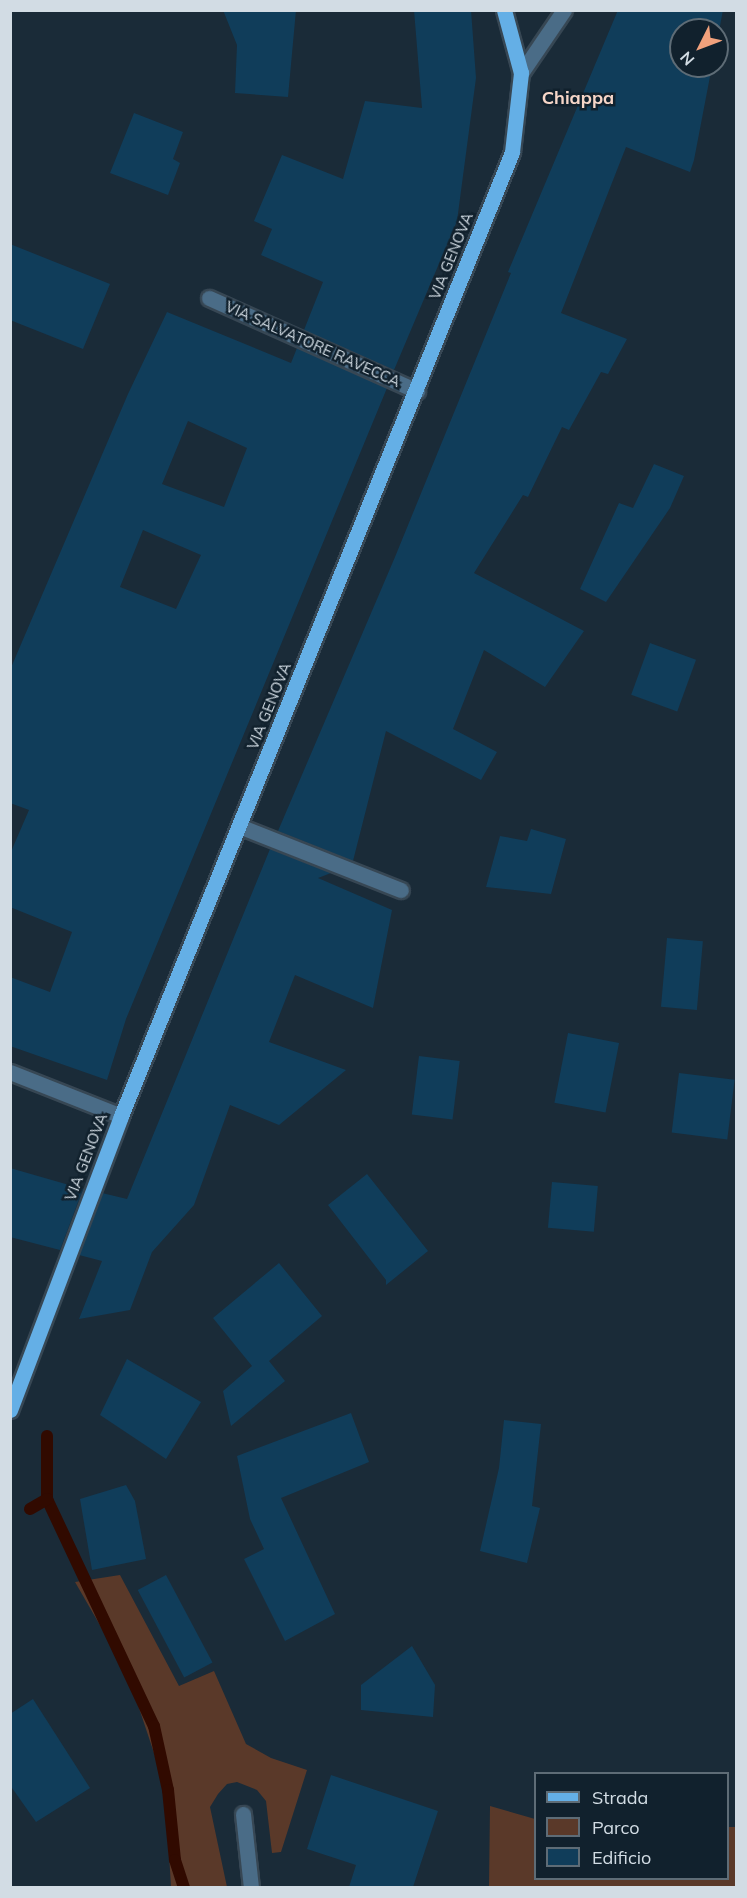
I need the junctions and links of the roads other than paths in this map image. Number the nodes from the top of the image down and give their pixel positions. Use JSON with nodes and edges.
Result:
{"nodes":[{"id":1,"x":504,"y":10,"type":"edge"},
{"id":2,"x":564,"y":10,"type":"edge"},
{"id":3,"x":521,"y":73,"type":"junction"},
{"id":4,"x":209,"y":298,"type":"dead end"},
{"id":5,"x":417,"y":391,"type":"junction"},
{"id":6,"x":239,"y":826,"type":"junction"},
{"id":7,"x":401,"y":890,"type":"dead end"},
{"id":8,"x":10,"y":1072,"type":"edge"},
{"id":9,"x":121,"y":1116,"type":"junction"},
{"id":10,"x":10,"y":1410,"type":"edge"},
{"id":11,"x":243,"y":1814,"type":"dead end"},
{"id":12,"x":251,"y":1887,"type":"edge"}],
"edges":[{"from":1,"to":3,"type":"main road","name":"VIA GENOVA"},
{"from":2,"to":3,"type":"street"},
{"from":3,"to":5,"type":"main road","name":"VIA GENOVA"},
{"from":4,"to":5,"type":"street","name":"VIA SALVATORE RAVECCA"},
{"from":5,"to":6,"type":"main road","name":"VIA GENOVA"},
{"from":6,"to":7,"type":"street"},
{"from":6,"to":9,"type":"main road","name":"VIA GENOVA"},
{"from":8,"to":9,"type":"street"},
{"from":9,"to":10,"type":"main road","name":"VIA GENOVA"},
{"from":11,"to":12,"type":"street"}]}
